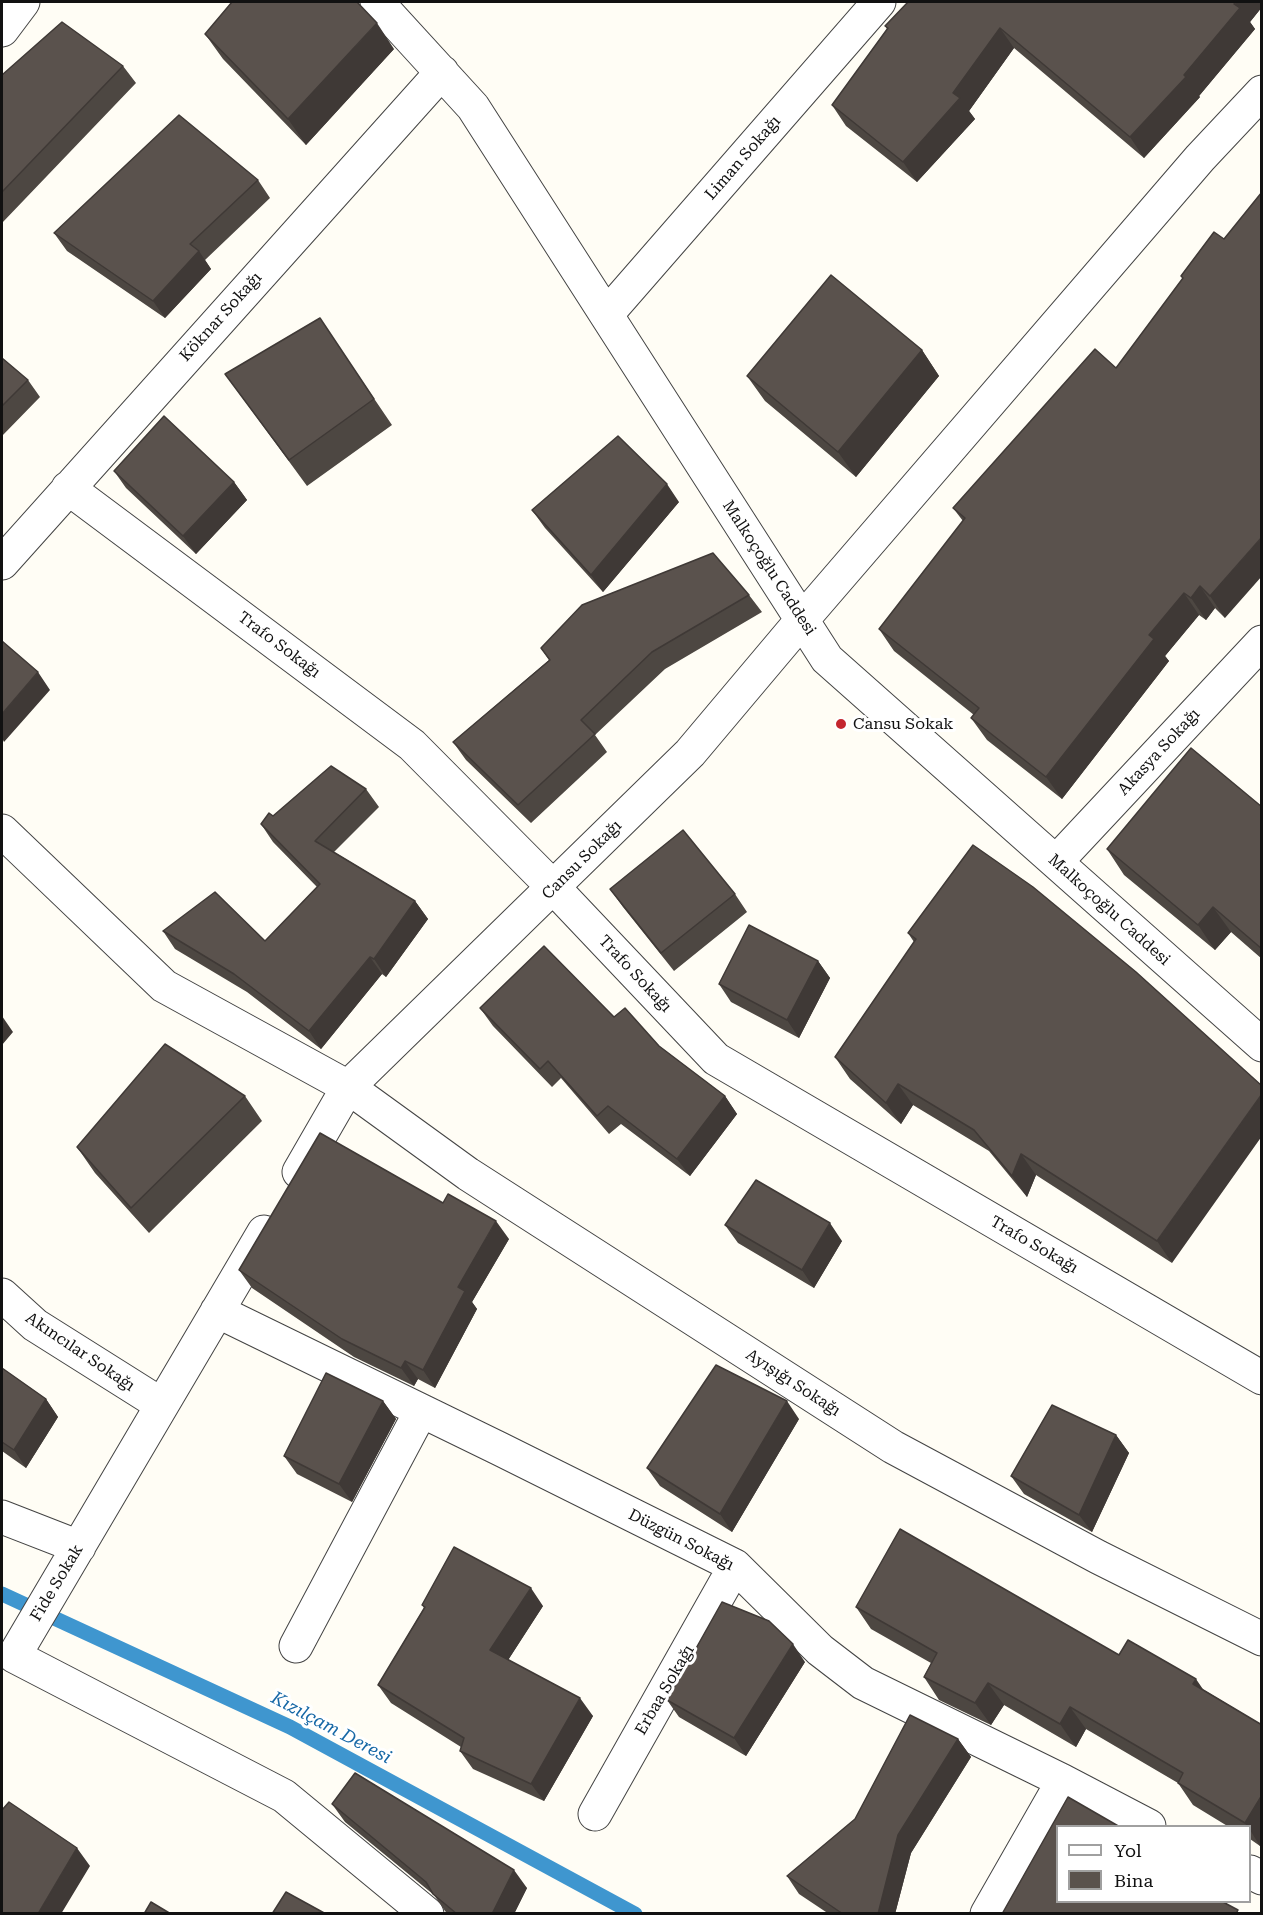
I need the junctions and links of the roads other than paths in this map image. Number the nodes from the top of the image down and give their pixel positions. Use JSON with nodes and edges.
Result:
{"nodes":[{"id":1,"x":23,"y":2,"type":"edge"},
{"id":2,"x":879,"y":2,"type":"edge"},
{"id":3,"x":396,"y":8,"type":"edge"},
{"id":4,"x":2,"y":30,"type":"edge"},
{"id":5,"x":442,"y":72,"type":"junction"},
{"id":6,"x":1262,"y":92,"type":"edge"},
{"id":7,"x":607,"y":314,"type":"junction"},
{"id":8,"x":68,"y":488,"type":"junction"},
{"id":9,"x":2,"y":562,"type":"edge"},
{"id":10,"x":802,"y":620,"type":"junction"},
{"id":11,"x":1262,"y":642,"type":"edge"},
{"id":12,"x":2,"y":831,"type":"edge"},
{"id":13,"x":1056,"y":862,"type":"junction"},
{"id":14,"x":554,"y":888,"type":"junction"},
{"id":15,"x":1262,"y":1045,"type":"edge"},
{"id":16,"x":348,"y":1087,"type":"junction"},
{"id":17,"x":2,"y":1295,"type":"edge"},
{"id":18,"x":217,"y":1311,"type":"junction"},
{"id":19,"x":1262,"y":1378,"type":"edge"},
{"id":20,"x":162,"y":1405,"type":"junction"},
{"id":21,"x":421,"y":1411,"type":"junction"},
{"id":22,"x":2,"y":1517,"type":"edge"},
{"id":23,"x":79,"y":1547,"type":"junction"},
{"id":24,"x":735,"y":1566,"type":"junction"},
{"id":25,"x":1262,"y":1639,"type":"edge"},
{"id":26,"x":296,"y":1646,"type":"dead end"},
{"id":27,"x":13,"y":1649,"type":"edge"},
{"id":28,"x":1063,"y":1781,"type":"junction"},
{"id":29,"x":595,"y":1814,"type":"dead end"},
{"id":30,"x":1145,"y":1825,"type":"edge"},
{"id":31,"x":427,"y":1914,"type":"edge"},
{"id":32,"x":987,"y":1914,"type":"edge"}],
"edges":[{"from":1,"to":4,"type":"street"},
{"from":2,"to":7,"type":"street","name":"Liman Sokağı"},
{"from":3,"to":5,"type":"street","name":"Malkoçoğlu Caddesi"},
{"from":5,"to":7,"type":"street","name":"Malkoçoğlu Caddesi"},
{"from":5,"to":8,"type":"street","name":"Köknar Sokağı"},
{"from":6,"to":10,"type":"street","name":"Cansu Sokağı"},
{"from":7,"to":10,"type":"street","name":"Malkoçoğlu Caddesi"},
{"from":8,"to":9,"type":"street","name":"Köknar Sokağı"},
{"from":8,"to":14,"type":"street","name":"Trafo Sokağı"},
{"from":10,"to":13,"type":"street","name":"Malkoçoğlu Caddesi"},
{"from":10,"to":14,"type":"street","name":"Cansu Sokağı"},
{"from":11,"to":13,"type":"street","name":"Akasya Sokağı"},
{"from":12,"to":16,"type":"street","name":"Ayışığı Sokağı"},
{"from":13,"to":15,"type":"street","name":"Malkoçoğlu Caddesi"},
{"from":14,"to":16,"type":"street","name":"Cansu Sokağı"},
{"from":14,"to":19,"type":"street","name":"Trafo Sokağı"},
{"from":16,"to":18,"type":"street","name":"Fide Sokak"},
{"from":16,"to":25,"type":"street","name":"Ayışığı Sokağı"},
{"from":17,"to":20,"type":"street","name":"Akıncılar Sokağı"},
{"from":18,"to":20,"type":"street","name":"Fide Sokak"},
{"from":18,"to":21,"type":"street","name":"Düzgün Sokağı"},
{"from":20,"to":23,"type":"street","name":"Fide Sokak"},
{"from":21,"to":24,"type":"street","name":"Düzgün Sokağı"},
{"from":21,"to":26,"type":"street"},
{"from":22,"to":23,"type":"street"},
{"from":23,"to":27,"type":"street","name":"Fide Sokak"},
{"from":24,"to":28,"type":"street","name":"Düzgün Sokağı"},
{"from":24,"to":29,"type":"street","name":"Erbaa Sokağı"},
{"from":27,"to":31,"type":"street","name":"Fide Sokak"},
{"from":28,"to":30,"type":"street","name":"Düzgün Sokağı"},
{"from":28,"to":32,"type":"street"}]}
